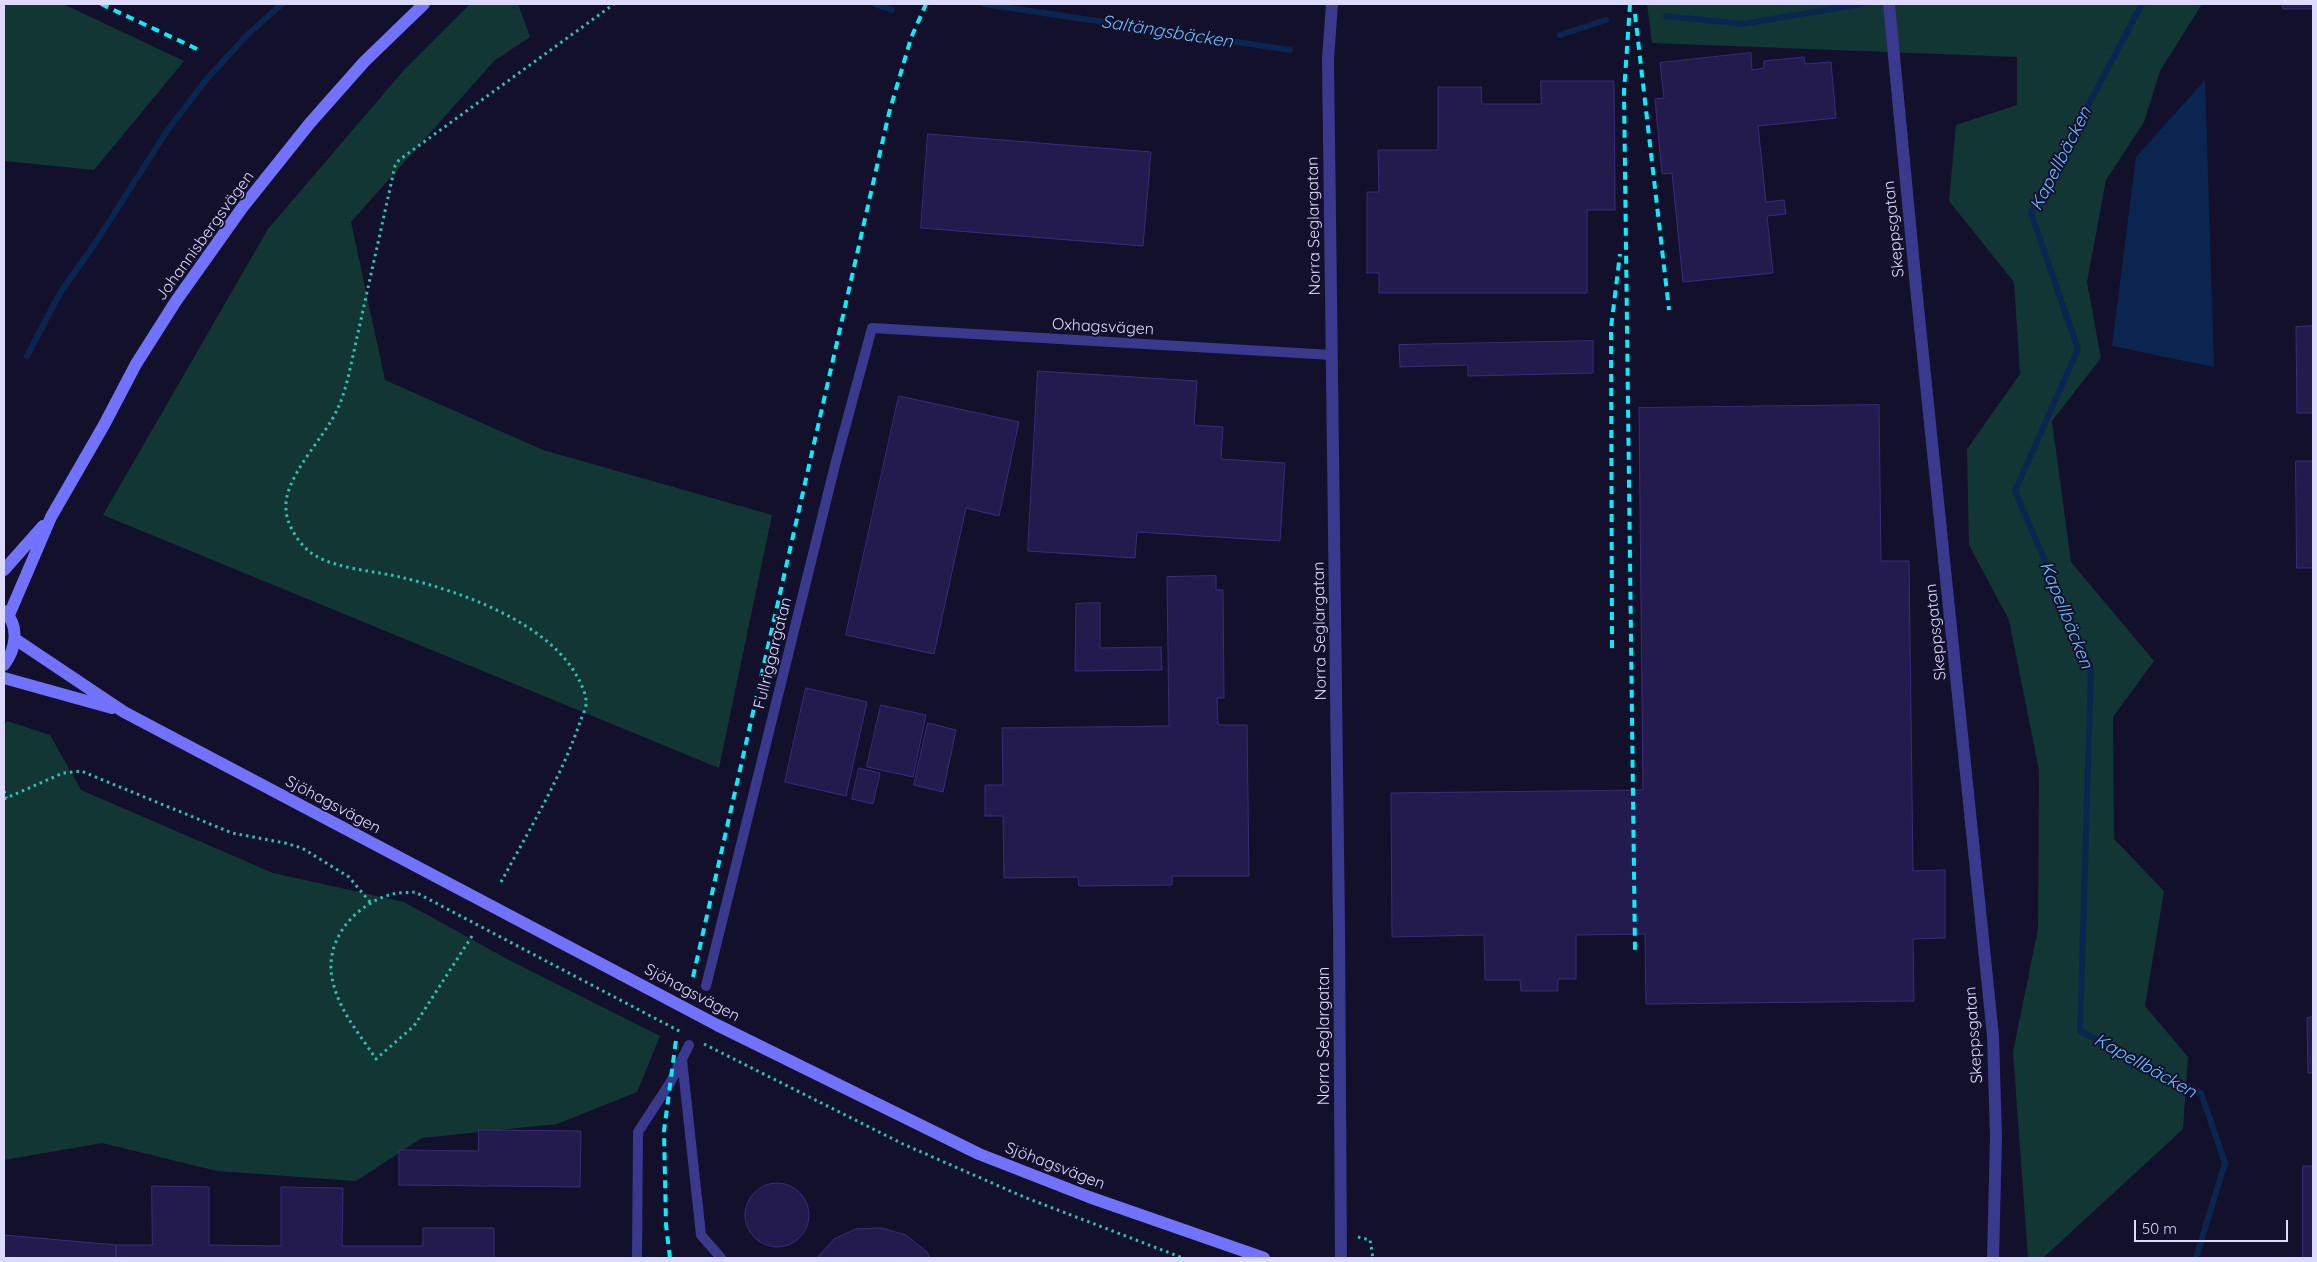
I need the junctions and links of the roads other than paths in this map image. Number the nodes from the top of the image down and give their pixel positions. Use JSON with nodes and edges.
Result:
{"nodes":[{"id":1,"x":424,"y":4,"type":"edge"},
{"id":2,"x":1332,"y":4,"type":"edge"},
{"id":3,"x":1889,"y":4,"type":"edge"},
{"id":4,"x":872,"y":328,"type":"joint"},
{"id":5,"x":1332,"y":355,"type":"junction"},
{"id":6,"x":51,"y":516,"type":"junction"},
{"id":7,"x":4,"y":570,"type":"edge"},
{"id":8,"x":6,"y":613,"type":"edge"},
{"id":9,"x":15,"y":639,"type":"junction"},
{"id":10,"x":4,"y":665,"type":"edge"},
{"id":11,"x":4,"y":678,"type":"edge"},
{"id":12,"x":124,"y":712,"type":"junction"},
{"id":13,"x":706,"y":986,"type":"dead end"},
{"id":14,"x":689,"y":1045,"type":"dead end"},
{"id":15,"x":682,"y":1060,"type":"junction"},
{"id":16,"x":637,"y":1258,"type":"edge"},
{"id":17,"x":721,"y":1258,"type":"edge"},
{"id":18,"x":1264,"y":1258,"type":"edge"},
{"id":19,"x":1341,"y":1258,"type":"edge"},
{"id":20,"x":1992,"y":1258,"type":"edge"}],
"edges":[{"from":1,"to":6,"type":"main road","name":"Johannisbergsvägen"},
{"from":2,"to":5,"type":"street","name":"Norra Seglargatan"},
{"from":3,"to":20,"type":"street","name":"Skeppsgatan"},
{"from":4,"to":5,"type":"lane","name":"Oxhagsvägen"},
{"from":4,"to":13,"type":"lane","name":"Fullriggargatan"},
{"from":5,"to":19,"type":"street","name":"Norra Seglargatan"},
{"from":6,"to":7,"type":"main road","name":"Johannisbergsvägen"},
{"from":6,"to":8,"type":"main road","name":"Johannisbergsvägen"},
{"from":8,"to":9,"type":"main road"},
{"from":9,"to":10,"type":"main road"},
{"from":9,"to":12,"type":"main road","name":"Sjöhagsvägen"},
{"from":11,"to":12,"type":"main road","name":"Sjöhagsvägen"},
{"from":12,"to":18,"type":"main road","name":"Sjöhagsvägen"},
{"from":14,"to":15,"type":"lane"},
{"from":15,"to":16,"type":"lane"},
{"from":15,"to":17,"type":"lane"}]}
